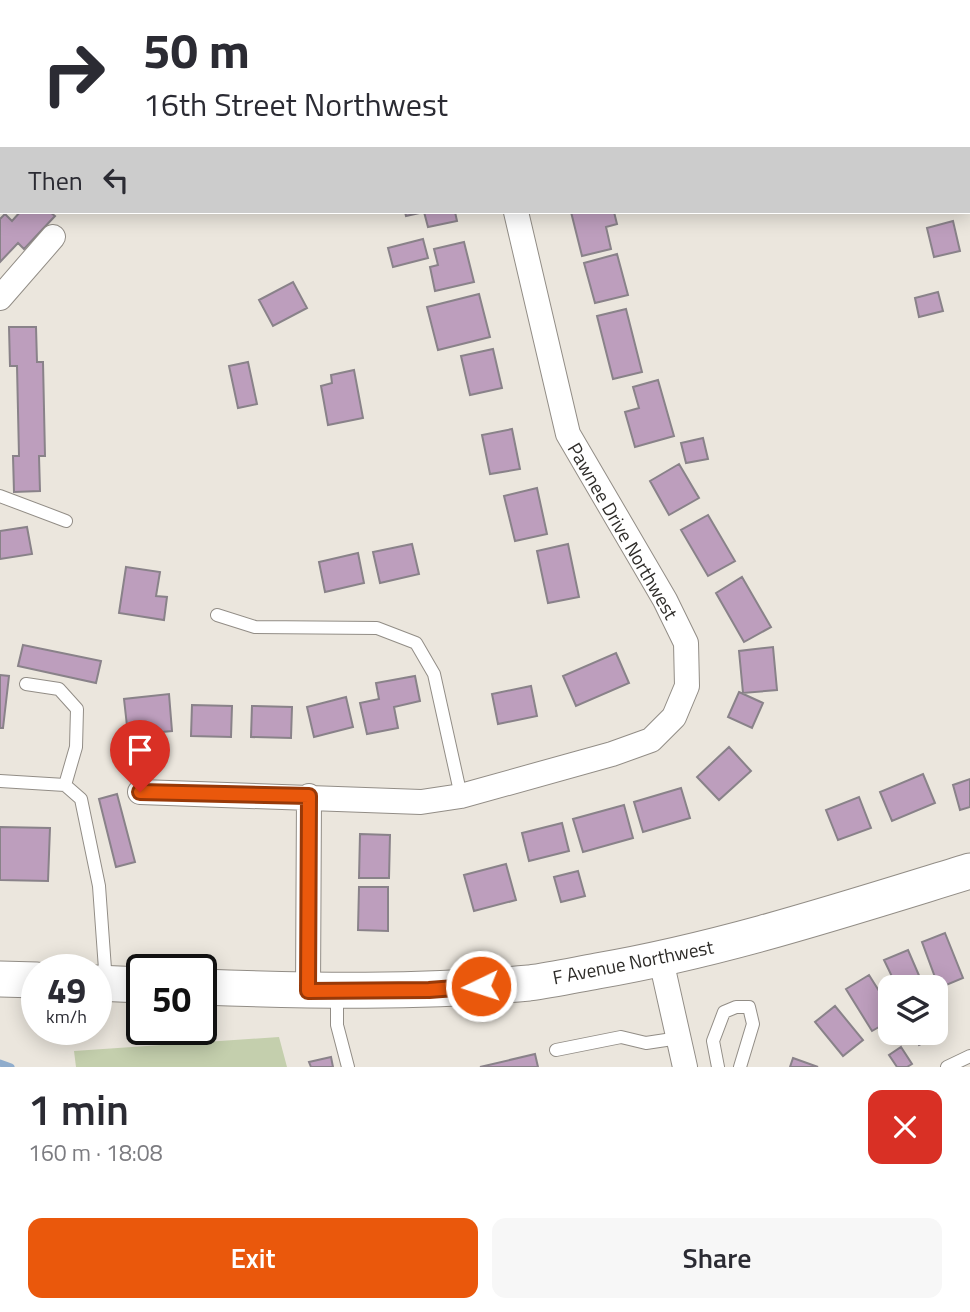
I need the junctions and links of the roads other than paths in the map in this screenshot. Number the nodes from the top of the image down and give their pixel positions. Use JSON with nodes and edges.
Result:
{"nodes":[{"id":1,"x":516,"y":214,"type":"edge"},
{"id":2,"x":53,"y":237,"type":"dead end"},
{"id":3,"x":0,"y":298,"type":"edge"},
{"id":4,"x":0,"y":496,"type":"edge"},
{"id":5,"x":66,"y":521,"type":"dead end"},
{"id":6,"x":217,"y":615,"type":"dead end"},
{"id":7,"x":26,"y":684,"type":"dead end"},
{"id":8,"x":0,"y":781,"type":"edge"},
{"id":9,"x":65,"y":785,"type":"junction"},
{"id":10,"x":140,"y":792,"type":"dead end"},
{"id":11,"x":309,"y":796,"type":"junction"},
{"id":12,"x":461,"y":796,"type":"junction"},
{"id":13,"x":970,"y":871,"type":"edge"},
{"id":14,"x":100,"y":954,"type":"edge"},
{"id":15,"x":661,"y":960,"type":"junction"},
{"id":16,"x":0,"y":979,"type":"edge"},
{"id":17,"x":21,"y":980,"type":"edge"},
{"id":18,"x":217,"y":988,"type":"edge"},
{"id":19,"x":323,"y":991,"type":"junction"},
{"id":20,"x":679,"y":1038,"type":"junction"},
{"id":21,"x":556,"y":1050,"type":"dead end"},
{"id":22,"x":970,"y":1056,"type":"edge"},
{"id":23,"x":348,"y":1067,"type":"edge"},
{"id":24,"x":685,"y":1067,"type":"edge"},
{"id":25,"x":718,"y":1067,"type":"edge"},
{"id":26,"x":740,"y":1067,"type":"edge"},
{"id":27,"x":947,"y":1067,"type":"edge"}],
"edges":[{"from":1,"to":12,"type":"street","name":"Pawnee Drive Northwest"},
{"from":2,"to":3,"type":"street"},
{"from":4,"to":5,"type":"lane"},
{"from":6,"to":12,"type":"lane"},
{"from":7,"to":9,"type":"lane"},
{"from":8,"to":9,"type":"lane"},
{"from":9,"to":14,"type":"lane"},
{"from":10,"to":11,"type":"street"},
{"from":11,"to":12,"type":"street"},
{"from":11,"to":19,"type":"street"},
{"from":13,"to":15,"type":"main road","name":"F Avenue Northwest"},
{"from":15,"to":19,"type":"main road","name":"F Avenue Northwest"},
{"from":15,"to":20,"type":"street"},
{"from":16,"to":17,"type":"main road"},
{"from":18,"to":19,"type":"main road","name":"F Avenue Northwest"},
{"from":19,"to":23,"type":"lane"},
{"from":20,"to":21,"type":"lane"},
{"from":20,"to":24,"type":"street"},
{"from":22,"to":27,"type":"lane"},
{"from":25,"to":26,"type":"lane"}]}
